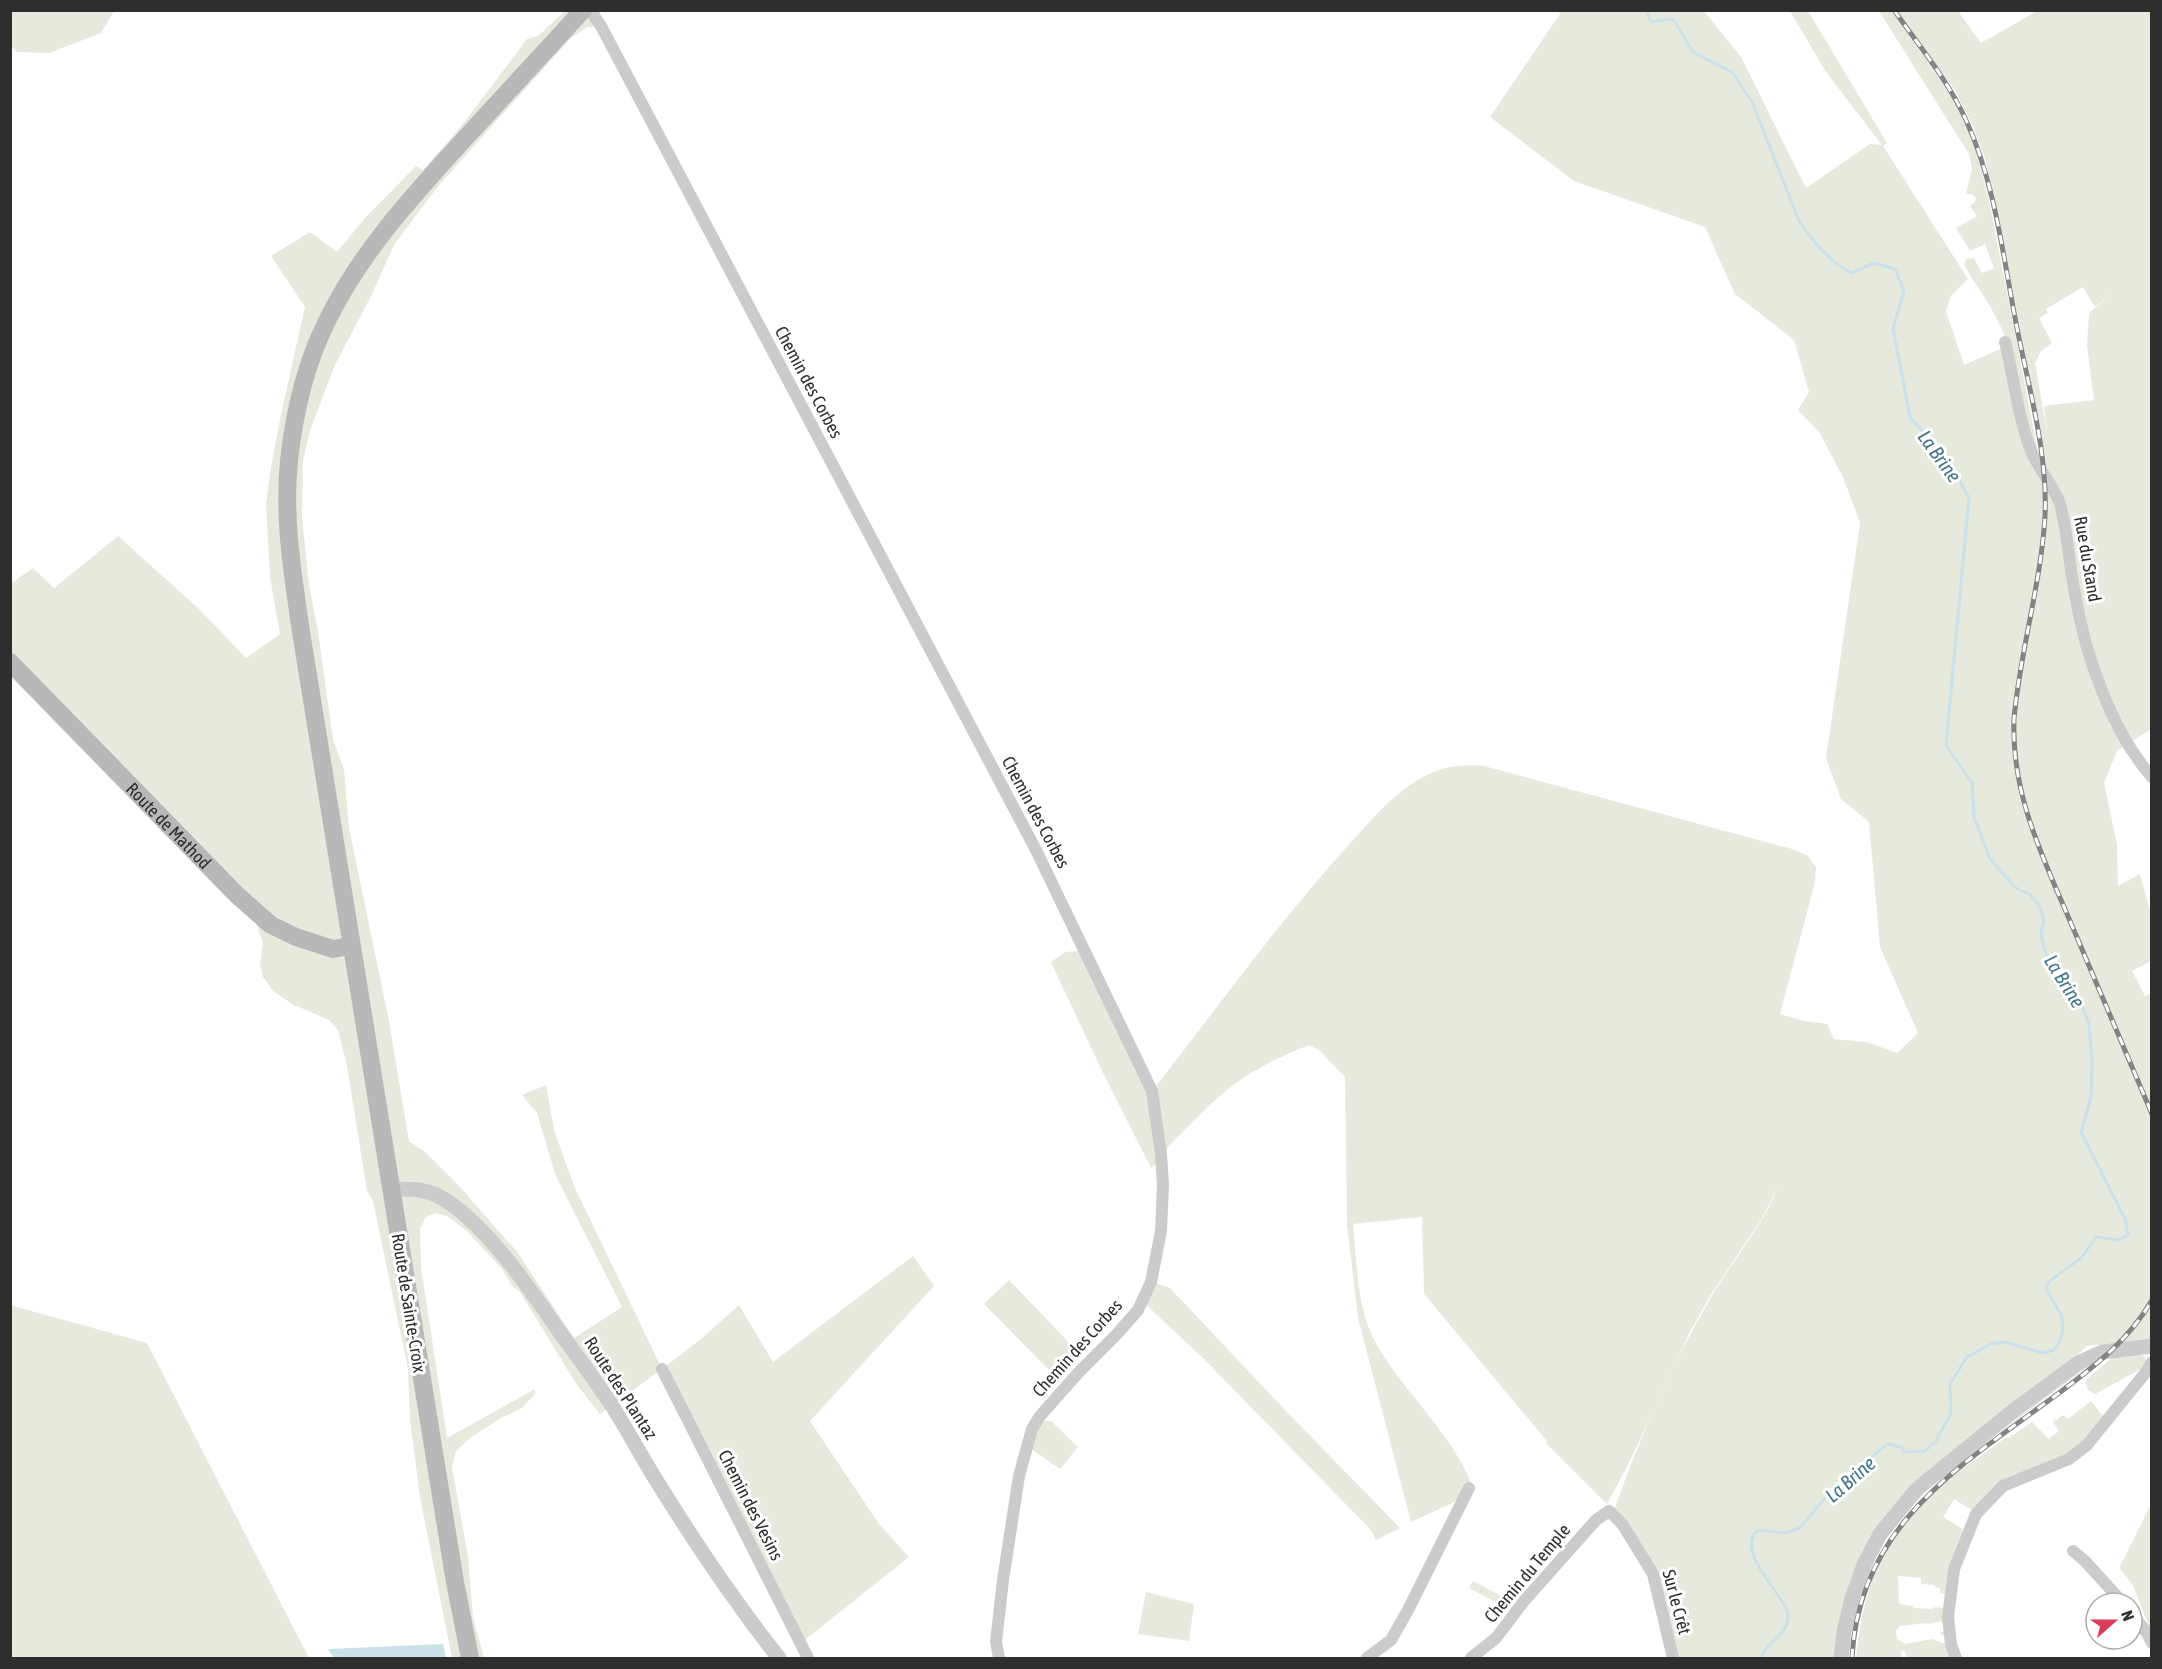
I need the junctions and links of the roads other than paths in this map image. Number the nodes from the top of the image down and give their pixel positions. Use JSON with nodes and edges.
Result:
{"nodes":[{"id":1,"x":583,"y":10,"type":"edge"},
{"id":2,"x":590,"y":10,"type":"edge"},
{"id":3,"x":2005,"y":342,"type":"dead end"},
{"id":4,"x":10,"y":662,"type":"edge"},
{"id":5,"x":2151,"y":777,"type":"edge"},
{"id":6,"x":350,"y":946,"type":"junction"},
{"id":7,"x":391,"y":1190,"type":"junction"},
{"id":8,"x":2151,"y":1346,"type":"edge"},
{"id":9,"x":2151,"y":1362,"type":"edge"},
{"id":10,"x":662,"y":1369,"type":"dead end"},
{"id":11,"x":1468,"y":1488,"type":"dead end"},
{"id":12,"x":1609,"y":1511,"type":"joint"},
{"id":13,"x":2073,"y":1551,"type":"dead end"},
{"id":14,"x":2112,"y":1591,"type":"edge"},
{"id":15,"x":2144,"y":1629,"type":"edge"},
{"id":16,"x":2151,"y":1643,"type":"edge"},
{"id":17,"x":470,"y":1659,"type":"edge"},
{"id":18,"x":779,"y":1659,"type":"edge"},
{"id":19,"x":808,"y":1659,"type":"edge"},
{"id":20,"x":999,"y":1659,"type":"edge"},
{"id":21,"x":1367,"y":1659,"type":"edge"},
{"id":22,"x":1471,"y":1659,"type":"edge"},
{"id":23,"x":1673,"y":1659,"type":"edge"},
{"id":24,"x":1841,"y":1659,"type":"edge"},
{"id":25,"x":1956,"y":1659,"type":"edge"}],
"edges":[{"from":1,"to":6,"type":"main road","name":"Route de Sainte-Croix"},
{"from":2,"to":20,"type":"street","name":"Chemin des Corbes"},
{"from":3,"to":5,"type":"street","name":"Rue du Stand"},
{"from":4,"to":6,"type":"main road","name":"Route de Mathod"},
{"from":6,"to":7,"type":"main road","name":"Route de Sainte-Croix"},
{"from":7,"to":17,"type":"main road","name":"Route de Sainte-Croix"},
{"from":7,"to":18,"type":"street","name":"Route des Plantaz"},
{"from":8,"to":24,"type":"street"},
{"from":9,"to":25,"type":"street"},
{"from":10,"to":19,"type":"street","name":"Chemin des Vesins"},
{"from":11,"to":21,"type":"street"},
{"from":12,"to":22,"type":"street","name":"Chemin du Temple"},
{"from":12,"to":23,"type":"street","name":"Sur le Crêt"},
{"from":13,"to":14,"type":"street"},
{"from":15,"to":16,"type":"street"}]}
